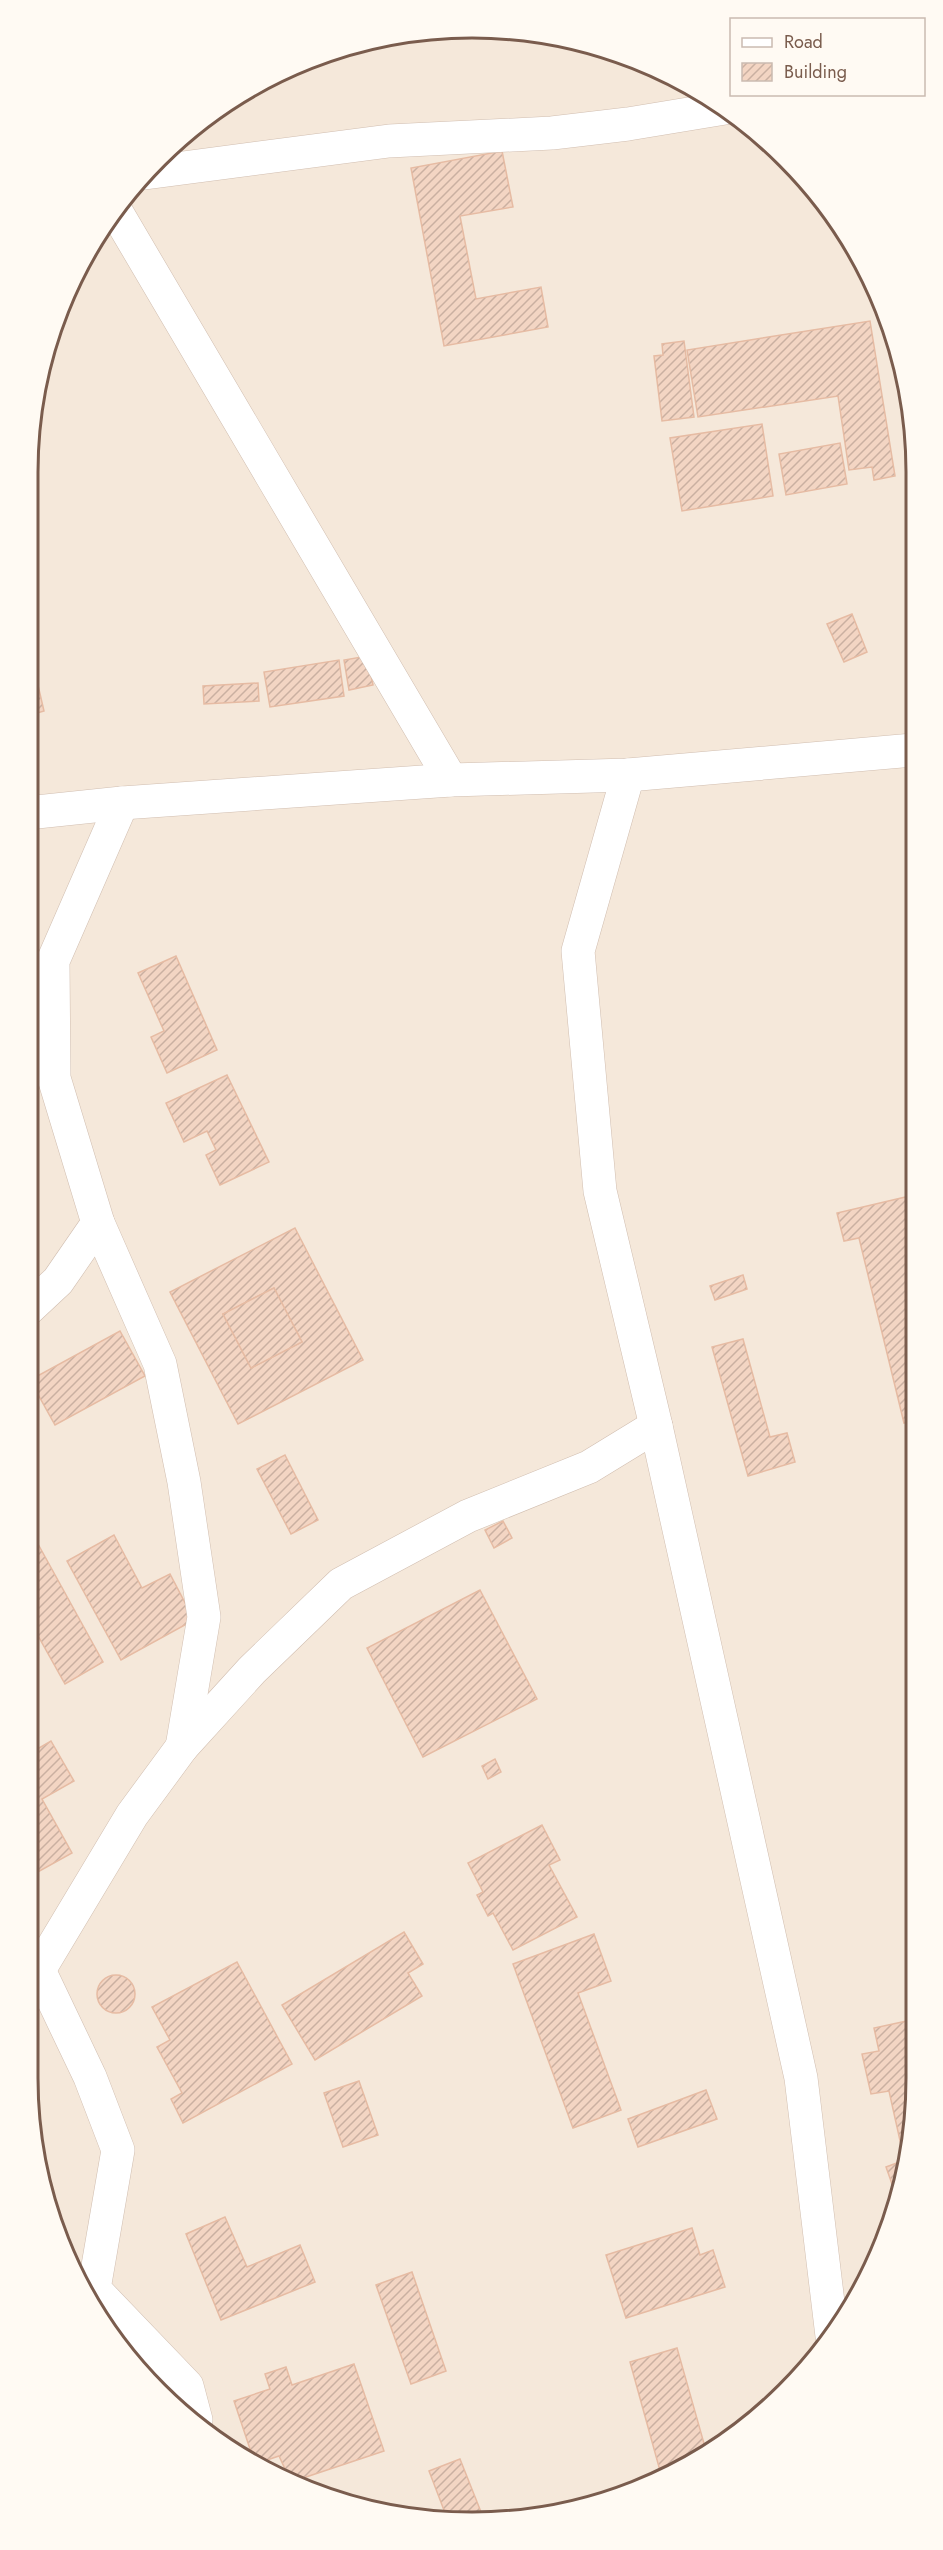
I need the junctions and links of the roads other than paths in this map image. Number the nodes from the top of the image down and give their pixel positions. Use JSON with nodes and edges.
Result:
{"nodes":[{"id":1,"x":711,"y":110,"type":"edge"},
{"id":2,"x":159,"y":171,"type":"edge"},
{"id":3,"x":120,"y":218,"type":"edge"},
{"id":4,"x":906,"y":751,"type":"edge"},
{"id":5,"x":628,"y":775,"type":"junction"},
{"id":6,"x":451,"y":780,"type":"junction"},
{"id":7,"x":122,"y":803,"type":"junction"},
{"id":8,"x":38,"y":812,"type":"edge"},
{"id":9,"x":98,"y":1223,"type":"junction"},
{"id":10,"x":38,"y":1300,"type":"edge"},
{"id":11,"x":656,"y":1426,"type":"junction"},
{"id":12,"x":182,"y":1747,"type":"junction"},
{"id":13,"x":38,"y":1953,"type":"edge"},
{"id":14,"x":38,"y":1970,"type":"edge"},
{"id":15,"x":830,"y":2322,"type":"edge"},
{"id":16,"x":194,"y":2412,"type":"edge"}],
"edges":[{"from":1,"to":2,"type":"street"},
{"from":3,"to":6,"type":"street"},
{"from":4,"to":5,"type":"street"},
{"from":5,"to":6,"type":"street"},
{"from":5,"to":11,"type":"street"},
{"from":6,"to":7,"type":"street"},
{"from":7,"to":8,"type":"street"},
{"from":7,"to":9,"type":"street"},
{"from":9,"to":10,"type":"street"},
{"from":9,"to":12,"type":"street"},
{"from":11,"to":12,"type":"street"},
{"from":11,"to":15,"type":"street"},
{"from":12,"to":13,"type":"street"},
{"from":14,"to":16,"type":"street"}]}
